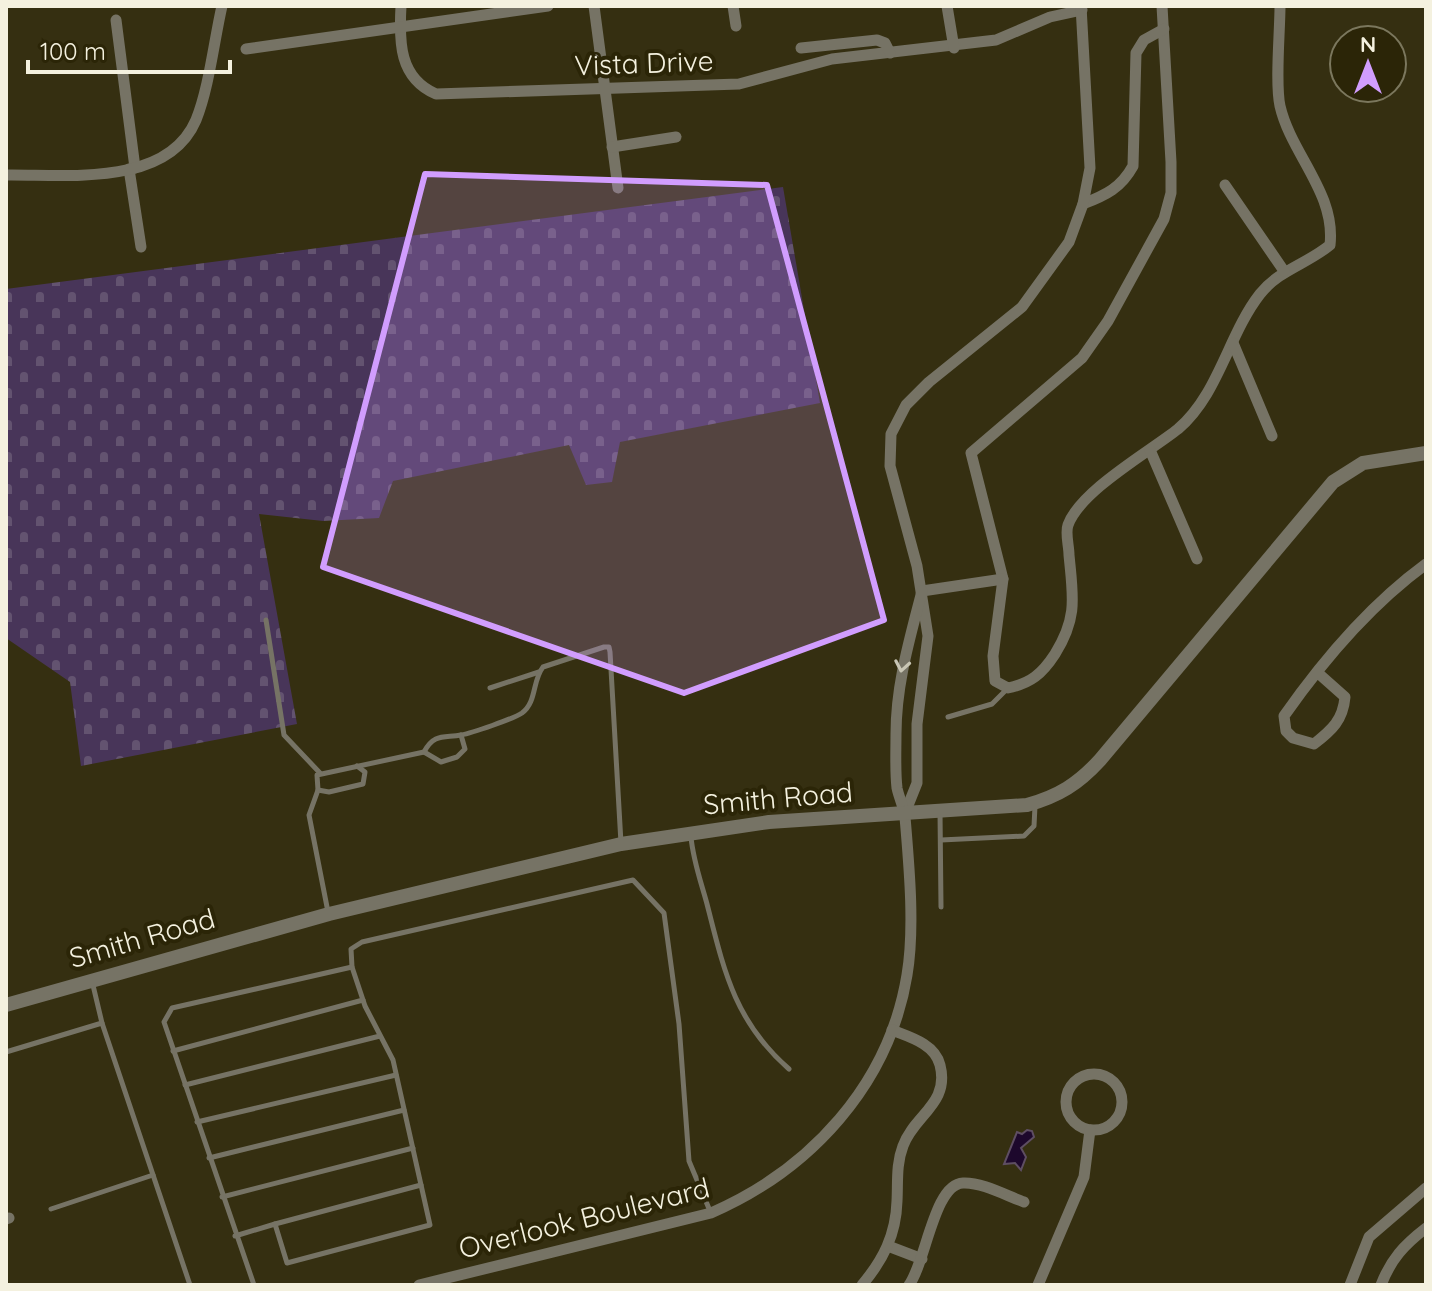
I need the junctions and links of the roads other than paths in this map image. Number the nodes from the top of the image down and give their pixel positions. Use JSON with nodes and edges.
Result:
{"nodes":[{"id":1,"x":222,"y":6,"type":"edge"},
{"id":2,"x":401,"y":6,"type":"edge"},
{"id":3,"x":548,"y":6,"type":"edge"},
{"id":4,"x":594,"y":6,"type":"edge"},
{"id":5,"x":733,"y":6,"type":"edge"},
{"id":6,"x":947,"y":6,"type":"edge"},
{"id":7,"x":1162,"y":6,"type":"edge"},
{"id":8,"x":1280,"y":6,"type":"edge"},
{"id":9,"x":1081,"y":8,"type":"edge"},
{"id":10,"x":116,"y":20,"type":"dead end"},
{"id":11,"x":736,"y":26,"type":"dead end"},
{"id":12,"x":400,"y":27,"type":"junction"},
{"id":13,"x":1164,"y":29,"type":"junction"},
{"id":14,"x":801,"y":48,"type":"dead end"},
{"id":15,"x":954,"y":48,"type":"junction"},
{"id":16,"x":246,"y":49,"type":"dead end"},
{"id":17,"x":890,"y":53,"type":"junction"},
{"id":18,"x":603,"y":89,"type":"junction"},
{"id":19,"x":676,"y":137,"type":"dead end"},
{"id":20,"x":612,"y":147,"type":"junction"},
{"id":21,"x":132,"y":168,"type":"junction"},
{"id":22,"x":6,"y":175,"type":"edge"},
{"id":23,"x":1225,"y":185,"type":"dead end"},
{"id":24,"x":618,"y":188,"type":"dead end"},
{"id":25,"x":1083,"y":204,"type":"junction"},
{"id":26,"x":141,"y":247,"type":"dead end"},
{"id":27,"x":1284,"y":271,"type":"junction"},
{"id":28,"x":1233,"y":343,"type":"junction"},
{"id":29,"x":1272,"y":436,"type":"dead end"},
{"id":30,"x":1150,"y":450,"type":"junction"},
{"id":31,"x":1426,"y":453,"type":"edge"},
{"id":32,"x":1197,"y":559,"type":"dead end"},
{"id":33,"x":1426,"y":564,"type":"edge"},
{"id":34,"x":1003,"y":579,"type":"junction"},
{"id":35,"x":922,"y":591,"type":"junction"},
{"id":36,"x":266,"y":620,"type":"dead end"},
{"id":37,"x":539,"y":672,"type":"junction"},
{"id":38,"x":1318,"y":673,"type":"junction"},
{"id":39,"x":490,"y":688,"type":"dead end"},
{"id":40,"x":1008,"y":688,"type":"junction"},
{"id":41,"x":948,"y":717,"type":"dead end"},
{"id":42,"x":461,"y":735,"type":"junction"},
{"id":43,"x":424,"y":752,"type":"junction"},
{"id":44,"x":356,"y":766,"type":"junction"},
{"id":45,"x":320,"y":773,"type":"junction"},
{"id":46,"x":318,"y":790,"type":"junction"},
{"id":47,"x":1035,"y":803,"type":"junction"},
{"id":48,"x":940,"y":811,"type":"junction"},
{"id":49,"x":905,"y":813,"type":"junction"},
{"id":50,"x":690,"y":832,"type":"junction"},
{"id":51,"x":941,"y":840,"type":"junction"},
{"id":52,"x":621,"y":844,"type":"junction"},
{"id":53,"x":941,"y":907,"type":"dead end"},
{"id":54,"x":329,"y":914,"type":"junction"},
{"id":55,"x":352,"y":967,"type":"junction"},
{"id":56,"x":91,"y":979,"type":"junction"},
{"id":57,"x":363,"y":1000,"type":"junction"},
{"id":58,"x":6,"y":1005,"type":"edge"},
{"id":59,"x":102,"y":1023,"type":"junction"},
{"id":60,"x":892,"y":1030,"type":"junction"},
{"id":61,"x":380,"y":1036,"type":"junction"},
{"id":62,"x":173,"y":1051,"type":"junction"},
{"id":63,"x":6,"y":1052,"type":"edge"},
{"id":64,"x":789,"y":1069,"type":"dead end"},
{"id":65,"x":396,"y":1075,"type":"junction"},
{"id":66,"x":185,"y":1085,"type":"junction"},
{"id":67,"x":404,"y":1110,"type":"junction"},
{"id":68,"x":197,"y":1122,"type":"junction"},
{"id":69,"x":1090,"y":1130,"type":"junction"},
{"id":70,"x":413,"y":1148,"type":"junction"},
{"id":71,"x":209,"y":1158,"type":"junction"},
{"id":72,"x":153,"y":1175,"type":"junction"},
{"id":73,"x":421,"y":1185,"type":"junction"},
{"id":74,"x":1426,"y":1188,"type":"edge"},
{"id":75,"x":222,"y":1197,"type":"junction"},
{"id":76,"x":1024,"y":1202,"type":"dead end"},
{"id":77,"x":51,"y":1209,"type":"dead end"},
{"id":78,"x":711,"y":1213,"type":"junction"},
{"id":79,"x":275,"y":1224,"type":"junction"},
{"id":80,"x":1426,"y":1228,"type":"edge"},
{"id":81,"x":235,"y":1236,"type":"junction"},
{"id":82,"x":888,"y":1246,"type":"junction"},
{"id":83,"x":922,"y":1259,"type":"junction"},
{"id":84,"x":432,"y":1283,"type":"edge"},
{"id":85,"x":190,"y":1285,"type":"edge"},
{"id":86,"x":254,"y":1285,"type":"edge"},
{"id":87,"x":419,"y":1285,"type":"edge"},
{"id":88,"x":862,"y":1285,"type":"edge"},
{"id":89,"x":909,"y":1285,"type":"edge"},
{"id":90,"x":1038,"y":1285,"type":"edge"},
{"id":91,"x":1350,"y":1285,"type":"edge"},
{"id":92,"x":1381,"y":1285,"type":"edge"}],
"edges":[{"from":1,"to":21,"type":"street"},
{"from":2,"to":12,"type":"street","name":"Vista Drive"},
{"from":3,"to":12,"type":"street"},
{"from":4,"to":18,"type":"street"},
{"from":5,"to":11,"type":"street"},
{"from":6,"to":15,"type":"street"},
{"from":7,"to":13,"type":"street"},
{"from":8,"to":27,"type":"street"},
{"from":9,"to":15,"type":"street","name":"Vista Drive"},
{"from":9,"to":25,"type":"street"},
{"from":10,"to":21,"type":"street"},
{"from":12,"to":16,"type":"street"},
{"from":12,"to":18,"type":"street","name":"Vista Drive"},
{"from":13,"to":25,"type":"street"},
{"from":13,"to":34,"type":"street"},
{"from":14,"to":17,"type":"street"},
{"from":15,"to":17,"type":"street","name":"Vista Drive"},
{"from":17,"to":18,"type":"street","name":"Vista Drive"},
{"from":18,"to":20,"type":"street"},
{"from":19,"to":20,"type":"street"},
{"from":20,"to":24,"type":"street"},
{"from":21,"to":22,"type":"street"},
{"from":21,"to":26,"type":"street"},
{"from":23,"to":27,"type":"street"},
{"from":25,"to":35,"type":"street"},
{"from":27,"to":28,"type":"street"},
{"from":28,"to":29,"type":"street"},
{"from":28,"to":30,"type":"street"},
{"from":30,"to":32,"type":"street"},
{"from":30,"to":40,"type":"street"},
{"from":31,"to":47,"type":"street","name":"Smith Road"},
{"from":33,"to":38,"type":"street"},
{"from":34,"to":35,"type":"street"},
{"from":34,"to":40,"type":"street"},
{"from":35,"to":49,"type":"street"},
{"from":35,"to":49,"type":"street","one_way":true},
{"from":36,"to":45,"type":"lane"},
{"from":37,"to":39,"type":"lane"},
{"from":37,"to":42,"type":"lane"},
{"from":37,"to":52,"type":"lane"},
{"from":38,"to":38,"type":"street"},
{"from":40,"to":41,"type":"lane"},
{"from":42,"to":43,"type":"lane"},
{"from":42,"to":43,"type":"lane"},
{"from":43,"to":44,"type":"lane"},
{"from":44,"to":45,"type":"lane"},
{"from":44,"to":46,"type":"lane"},
{"from":45,"to":46,"type":"lane"},
{"from":46,"to":54,"type":"lane"},
{"from":47,"to":48,"type":"street","name":"Smith Road"},
{"from":47,"to":51,"type":"lane"},
{"from":48,"to":49,"type":"street","name":"Smith Road"},
{"from":48,"to":51,"type":"lane"},
{"from":49,"to":50,"type":"street","name":"Smith Road"},
{"from":49,"to":60,"type":"street","name":"Overlook Boulevard"},
{"from":50,"to":52,"type":"street","name":"Smith Road"},
{"from":50,"to":64,"type":"lane"},
{"from":51,"to":53,"type":"lane"},
{"from":52,"to":54,"type":"street","name":"Smith Road"},
{"from":54,"to":56,"type":"street","name":"Smith Road"},
{"from":55,"to":57,"type":"lane"},
{"from":55,"to":62,"type":"lane"},
{"from":55,"to":78,"type":"lane"},
{"from":56,"to":58,"type":"street","name":"Smith Road"},
{"from":56,"to":59,"type":"lane"},
{"from":57,"to":61,"type":"lane"},
{"from":57,"to":62,"type":"lane"},
{"from":59,"to":63,"type":"lane"},
{"from":59,"to":72,"type":"lane"},
{"from":60,"to":78,"type":"street","name":"Overlook Boulevard"},
{"from":60,"to":82,"type":"street"},
{"from":61,"to":65,"type":"lane"},
{"from":61,"to":66,"type":"lane"},
{"from":62,"to":66,"type":"lane"},
{"from":65,"to":67,"type":"lane"},
{"from":65,"to":68,"type":"lane"},
{"from":66,"to":68,"type":"lane"},
{"from":67,"to":70,"type":"lane"},
{"from":67,"to":71,"type":"lane"},
{"from":68,"to":71,"type":"lane"},
{"from":69,"to":69,"type":"street"},
{"from":69,"to":90,"type":"street"},
{"from":70,"to":73,"type":"lane"},
{"from":70,"to":75,"type":"lane"},
{"from":71,"to":75,"type":"lane"},
{"from":72,"to":77,"type":"lane"},
{"from":72,"to":85,"type":"lane"},
{"from":73,"to":79,"type":"lane"},
{"from":73,"to":79,"type":"lane"},
{"from":74,"to":91,"type":"street"},
{"from":75,"to":81,"type":"lane"},
{"from":76,"to":83,"type":"street"},
{"from":78,"to":84,"type":"street","name":"Overlook Boulevard"},
{"from":79,"to":81,"type":"lane"},
{"from":80,"to":92,"type":"street"},
{"from":81,"to":86,"type":"lane"},
{"from":82,"to":83,"type":"street"},
{"from":82,"to":88,"type":"street"},
{"from":83,"to":89,"type":"street"},
{"from":84,"to":87,"type":"street","name":"Overlook Boulevard"}]}
